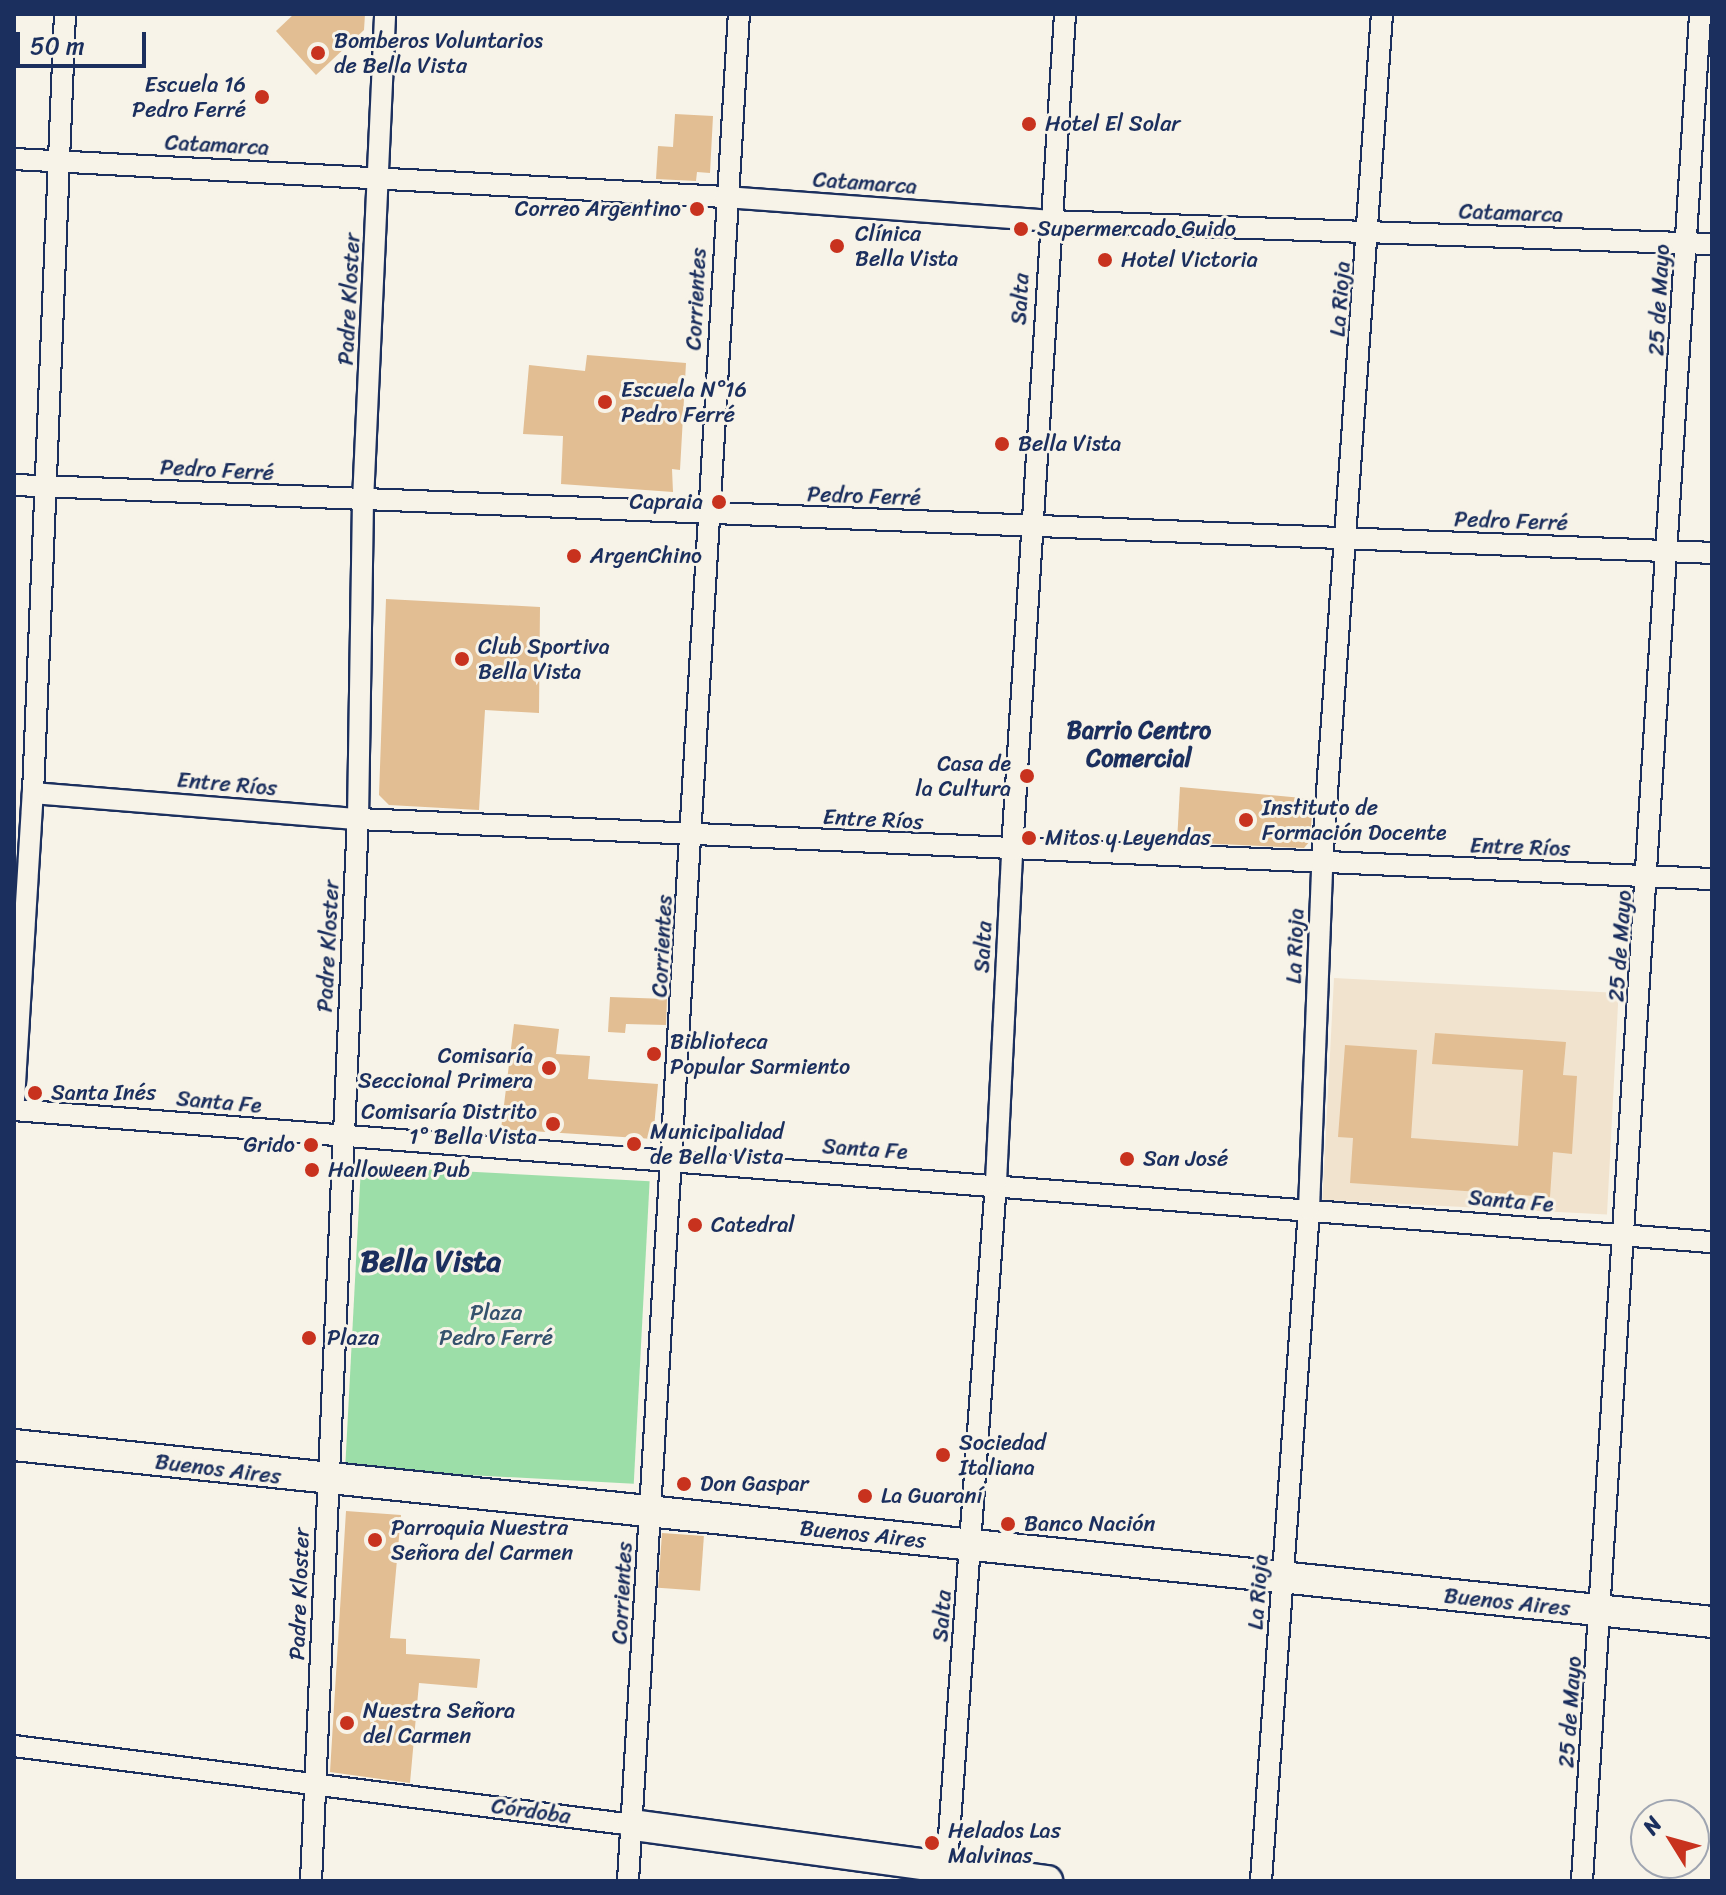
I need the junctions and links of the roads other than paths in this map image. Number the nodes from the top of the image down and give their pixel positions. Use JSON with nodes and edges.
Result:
{"nodes":[{"id":1,"x":65,"y":14,"type":"edge"},
{"id":2,"x":385,"y":14,"type":"edge"},
{"id":3,"x":739,"y":14,"type":"edge"},
{"id":4,"x":1065,"y":14,"type":"edge"},
{"id":5,"x":1382,"y":14,"type":"edge"},
{"id":6,"x":1700,"y":14,"type":"edge"},
{"id":7,"x":14,"y":159,"type":"edge"},
{"id":8,"x":57,"y":160,"type":"junction"},
{"id":9,"x":379,"y":179,"type":"junction"},
{"id":10,"x":725,"y":197,"type":"junction"},
{"id":11,"x":1049,"y":221,"type":"junction"},
{"id":12,"x":1369,"y":233,"type":"junction"},
{"id":13,"x":1685,"y":243,"type":"junction"},
{"id":14,"x":1712,"y":244,"type":"edge"},
{"id":15,"x":14,"y":485,"type":"edge"},
{"id":16,"x":43,"y":487,"type":"junction"},
{"id":17,"x":363,"y":501,"type":"junction"},
{"id":18,"x":708,"y":514,"type":"junction"},
{"id":19,"x":1031,"y":528,"type":"junction"},
{"id":20,"x":1345,"y":539,"type":"junction"},
{"id":21,"x":1670,"y":551,"type":"junction"},
{"id":22,"x":1712,"y":553,"type":"edge"},
{"id":23,"x":33,"y":793,"type":"junction"},
{"id":24,"x":358,"y":819,"type":"junction"},
{"id":25,"x":692,"y":835,"type":"junction"},
{"id":26,"x":1012,"y":850,"type":"junction"},
{"id":27,"x":1322,"y":863,"type":"junction"},
{"id":28,"x":1648,"y":876,"type":"junction"},
{"id":29,"x":1712,"y":879,"type":"edge"},
{"id":30,"x":14,"y":1100,"type":"edge"},
{"id":31,"x":14,"y":1110,"type":"edge"},
{"id":32,"x":343,"y":1136,"type":"junction"},
{"id":33,"x":674,"y":1159,"type":"junction"},
{"id":34,"x":996,"y":1182,"type":"junction"},
{"id":35,"x":1309,"y":1209,"type":"junction"},
{"id":36,"x":1625,"y":1234,"type":"junction"},
{"id":37,"x":1712,"y":1242,"type":"edge"},
{"id":38,"x":14,"y":1445,"type":"edge"},
{"id":39,"x":328,"y":1482,"type":"junction"},
{"id":40,"x":650,"y":1511,"type":"junction"},
{"id":41,"x":972,"y":1546,"type":"junction"},
{"id":42,"x":1283,"y":1580,"type":"junction"},
{"id":43,"x":1601,"y":1611,"type":"junction"},
{"id":44,"x":1712,"y":1622,"type":"edge"},
{"id":45,"x":14,"y":1746,"type":"edge"},
{"id":46,"x":315,"y":1782,"type":"junction"},
{"id":47,"x":633,"y":1825,"type":"junction"},
{"id":48,"x":946,"y":1874,"type":"edge"},
{"id":49,"x":311,"y":1881,"type":"edge"},
{"id":50,"x":628,"y":1881,"type":"edge"},
{"id":51,"x":1047,"y":1881,"type":"edge"},
{"id":52,"x":1261,"y":1881,"type":"edge"},
{"id":53,"x":1582,"y":1881,"type":"edge"}],
"edges":[{"from":1,"to":8,"type":"street"},
{"from":2,"to":9,"type":"street","name":"Padre Kloster"},
{"from":3,"to":10,"type":"street","name":"Corrientes"},
{"from":4,"to":11,"type":"street","name":"Salta"},
{"from":5,"to":12,"type":"street","name":"La Rioja"},
{"from":6,"to":13,"type":"street","name":"25 de Mayo"},
{"from":7,"to":8,"type":"street","name":"Catamarca"},
{"from":8,"to":9,"type":"street","name":"Catamarca"},
{"from":8,"to":16,"type":"street"},
{"from":9,"to":10,"type":"street","name":"Catamarca"},
{"from":9,"to":17,"type":"street","name":"Padre Kloster"},
{"from":10,"to":11,"type":"street","name":"Catamarca"},
{"from":10,"to":18,"type":"street","name":"Corrientes"},
{"from":11,"to":12,"type":"street","name":"Catamarca"},
{"from":11,"to":19,"type":"street","name":"Salta"},
{"from":12,"to":13,"type":"street","name":"Catamarca"},
{"from":12,"to":20,"type":"street","name":"La Rioja"},
{"from":13,"to":14,"type":"street","name":"Catamarca"},
{"from":13,"to":21,"type":"street","name":"25 de Mayo"},
{"from":15,"to":16,"type":"street","name":"Pedro Ferré"},
{"from":16,"to":17,"type":"street","name":"Pedro Ferré"},
{"from":16,"to":23,"type":"street"},
{"from":17,"to":18,"type":"street","name":"Pedro Ferré"},
{"from":17,"to":24,"type":"street","name":"Padre Kloster"},
{"from":18,"to":19,"type":"street","name":"Pedro Ferré"},
{"from":18,"to":25,"type":"street","name":"Corrientes"},
{"from":19,"to":20,"type":"street","name":"Pedro Ferré"},
{"from":19,"to":26,"type":"street","name":"Salta"},
{"from":20,"to":21,"type":"street","name":"Pedro Ferré"},
{"from":20,"to":27,"type":"street","name":"La Rioja"},
{"from":21,"to":22,"type":"street","name":"Pedro Ferré"},
{"from":21,"to":28,"type":"street","name":"25 de Mayo"},
{"from":23,"to":24,"type":"street","name":"Entre Ríos"},
{"from":23,"to":30,"type":"street"},
{"from":24,"to":25,"type":"street","name":"Entre Ríos"},
{"from":24,"to":32,"type":"street","name":"Padre Kloster"},
{"from":25,"to":26,"type":"street","name":"Entre Ríos"},
{"from":25,"to":33,"type":"street","name":"Corrientes"},
{"from":26,"to":27,"type":"street","name":"Entre Ríos"},
{"from":26,"to":34,"type":"street","name":"Salta"},
{"from":27,"to":28,"type":"street","name":"Entre Ríos"},
{"from":27,"to":35,"type":"street","name":"La Rioja"},
{"from":28,"to":29,"type":"street","name":"Entre Ríos"},
{"from":28,"to":36,"type":"street","name":"25 de Mayo"},
{"from":31,"to":32,"type":"street","name":"Santa Fe"},
{"from":32,"to":33,"type":"street","name":"Santa Fe"},
{"from":32,"to":39,"type":"street","name":"Padre Kloster"},
{"from":33,"to":34,"type":"street","name":"Santa Fe"},
{"from":33,"to":40,"type":"street","name":"Corrientes"},
{"from":34,"to":35,"type":"street","name":"Santa Fe"},
{"from":34,"to":41,"type":"street","name":"Salta"},
{"from":35,"to":36,"type":"street","name":"Santa Fe"},
{"from":35,"to":42,"type":"street","name":"La Rioja"},
{"from":36,"to":37,"type":"street","name":"Santa Fe"},
{"from":36,"to":43,"type":"street","name":"25 de Mayo"},
{"from":38,"to":39,"type":"street","name":"Buenos Aires"},
{"from":39,"to":40,"type":"street","name":"Buenos Aires"},
{"from":39,"to":46,"type":"street","name":"Padre Kloster"},
{"from":40,"to":41,"type":"street","name":"Buenos Aires"},
{"from":40,"to":47,"type":"street","name":"Corrientes"},
{"from":41,"to":42,"type":"street","name":"Buenos Aires"},
{"from":41,"to":48,"type":"street","name":"Salta"},
{"from":42,"to":43,"type":"street","name":"Buenos Aires"},
{"from":42,"to":52,"type":"street","name":"La Rioja"},
{"from":43,"to":44,"type":"street","name":"Buenos Aires"},
{"from":43,"to":53,"type":"street","name":"25 de Mayo"},
{"from":45,"to":46,"type":"street","name":"Córdoba"},
{"from":46,"to":47,"type":"street","name":"Córdoba"},
{"from":46,"to":49,"type":"street","name":"Padre Kloster"},
{"from":47,"to":48,"type":"street","name":"Córdoba"},
{"from":47,"to":50,"type":"street","name":"Corrientes"},
{"from":48,"to":51,"type":"street","name":"Córdoba"}]}
